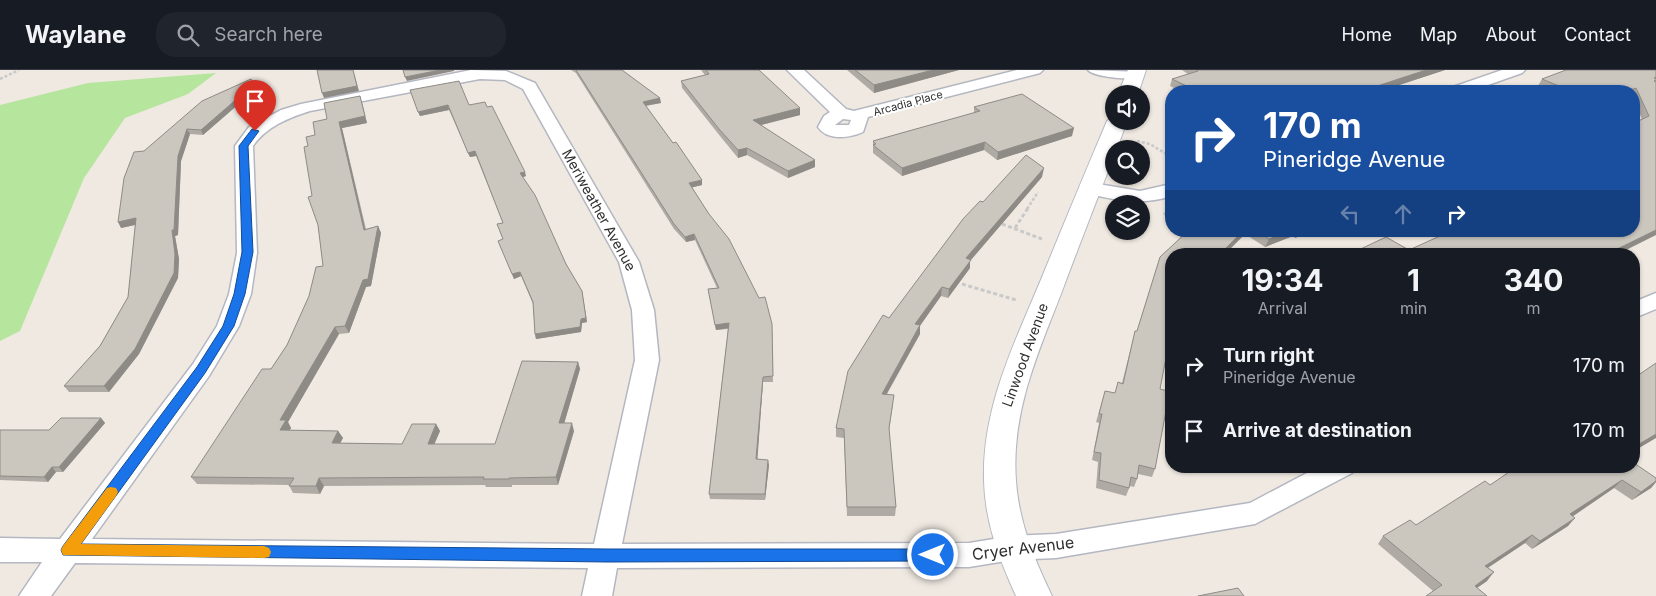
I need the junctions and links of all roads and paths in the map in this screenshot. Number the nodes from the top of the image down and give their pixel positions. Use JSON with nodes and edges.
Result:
{"nodes":[{"id":1,"x":19,"y":70,"type":"edge"},
{"id":2,"x":795,"y":70,"type":"edge"},
{"id":3,"x":1036,"y":70,"type":"edge"},
{"id":4,"x":1096,"y":70,"type":"edge"},
{"id":5,"x":1517,"y":70,"type":"edge"},
{"id":6,"x":1136,"y":73,"type":"edge"},
{"id":7,"x":0,"y":79,"type":"edge"},
{"id":8,"x":1131,"y":85,"type":"edge"},
{"id":9,"x":1473,"y":85,"type":"edge"},
{"id":10,"x":1114,"y":130,"type":"edge"},
{"id":11,"x":1150,"y":144,"type":"edge"},
{"id":12,"x":1165,"y":153,"type":"edge"},
{"id":13,"x":1092,"y":189,"type":"junction"},
{"id":14,"x":1038,"y":192,"type":"dead end"},
{"id":15,"x":1165,"y":192,"type":"edge"},
{"id":16,"x":1161,"y":211,"type":"dead end"},
{"id":17,"x":1165,"y":214,"type":"edge"},
{"id":18,"x":1002,"y":224,"type":"edge"},
{"id":19,"x":1015,"y":228,"type":"junction"},
{"id":20,"x":1042,"y":239,"type":"dead end"},
{"id":21,"x":962,"y":284,"type":"edge"},
{"id":22,"x":1016,"y":300,"type":"dead end"},
{"id":23,"x":1656,"y":300,"type":"edge"},
{"id":24,"x":1640,"y":309,"type":"edge"},
{"id":25,"x":1330,"y":473,"type":"edge"},
{"id":26,"x":1012,"y":548,"type":"junction"},
{"id":27,"x":0,"y":550,"type":"edge"},
{"id":28,"x":68,"y":550,"type":"junction"},
{"id":29,"x":607,"y":556,"type":"junction"},
{"id":30,"x":34,"y":596,"type":"edge"},
{"id":31,"x":597,"y":596,"type":"edge"},
{"id":32,"x":1034,"y":596,"type":"edge"}],
"edges":[{"from":1,"to":7,"type":"path"},
{"from":2,"to":3,"type":"street","name":"Arcadia Place"},
{"from":4,"to":6,"type":"street"},
{"from":5,"to":9,"type":"street"},
{"from":6,"to":8,"type":"main road"},
{"from":10,"to":13,"type":"main road","name":"Linwood Avenue"},
{"from":11,"to":12,"type":"path"},
{"from":13,"to":15,"type":"street"},
{"from":13,"to":26,"type":"main road","name":"Linwood Avenue"},
{"from":14,"to":19,"type":"path"},
{"from":16,"to":17,"type":"path"},
{"from":18,"to":19,"type":"path"},
{"from":19,"to":20,"type":"path"},
{"from":21,"to":22,"type":"path"},
{"from":23,"to":24,"type":"street"},
{"from":25,"to":26,"type":"street","name":"Cryer Avenue"},
{"from":26,"to":29,"type":"street","name":"Cryer Avenue"},
{"from":26,"to":32,"type":"main road","name":"Linwood Avenue"},
{"from":27,"to":28,"type":"street","name":"Cryer Avenue"},
{"from":28,"to":29,"type":"street","name":"Cryer Avenue"},
{"from":28,"to":29,"type":"street","name":"Meriweather Avenue"},
{"from":28,"to":30,"type":"street","name":"Meriweather Avenue"},
{"from":29,"to":31,"type":"street","name":"Meriweather Avenue"}]}
